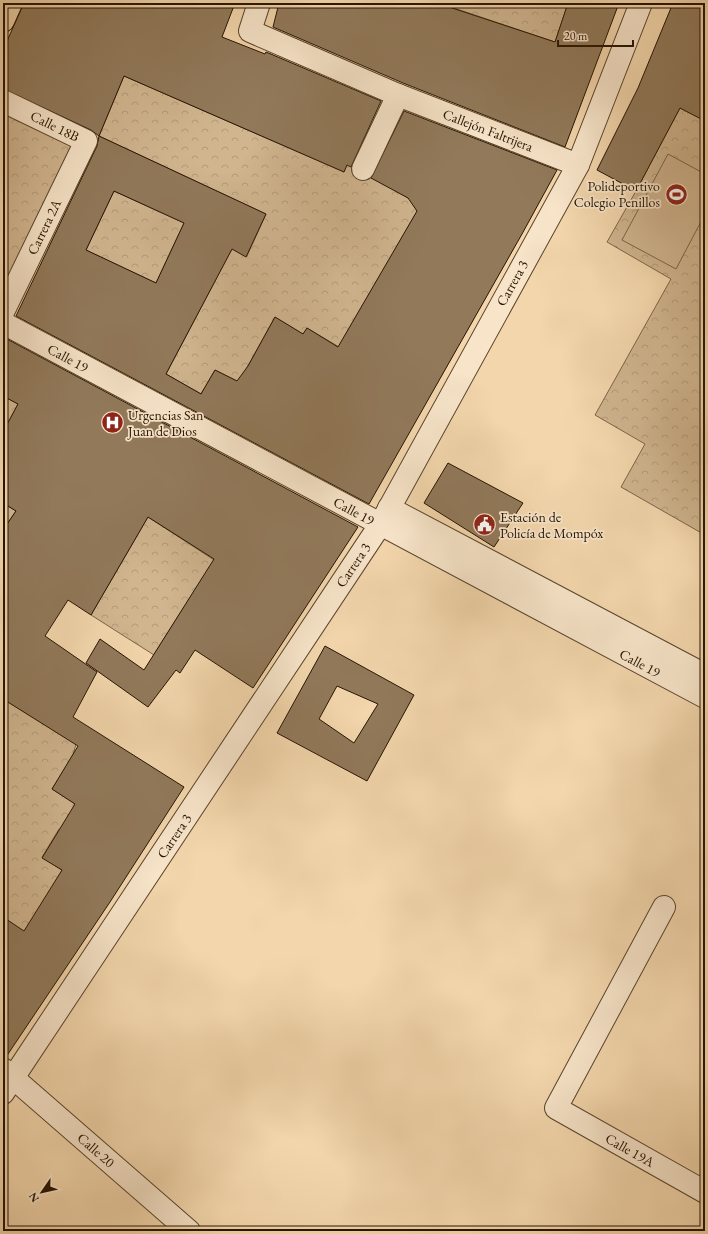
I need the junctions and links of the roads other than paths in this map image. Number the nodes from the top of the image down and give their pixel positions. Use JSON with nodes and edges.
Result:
{"nodes":[{"id":1,"x":11,"y":3,"type":"edge"},
{"id":2,"x":260,"y":3,"type":"edge"},
{"id":3,"x":642,"y":3,"type":"edge"},
{"id":4,"x":3,"y":22,"type":"edge"},
{"id":5,"x":398,"y":95,"type":"junction"},
{"id":6,"x":3,"y":101,"type":"edge"},
{"id":7,"x":86,"y":141,"type":"joint"},
{"id":8,"x":578,"y":165,"type":"junction"},
{"id":9,"x":363,"y":169,"type":"dead end"},
{"id":10,"x":3,"y":312,"type":"edge"},
{"id":11,"x":3,"y":323,"type":"edge"},
{"id":12,"x":384,"y":517,"type":"junction"},
{"id":13,"x":705,"y":675,"type":"edge"},
{"id":14,"x":705,"y":697,"type":"edge"},
{"id":15,"x":664,"y":907,"type":"dead end"},
{"id":16,"x":7,"y":1080,"type":"edge"},
{"id":17,"x":705,"y":1192,"type":"edge"},
{"id":18,"x":189,"y":1231,"type":"edge"}],
"edges":[{"from":1,"to":4,"type":"main road"},
{"from":2,"to":5,"type":"street","name":"Callejón Faltrijera"},
{"from":3,"to":8,"type":"street","name":"Carrera 3"},
{"from":5,"to":8,"type":"street","name":"Callejón Faltrijera"},
{"from":5,"to":9,"type":"street"},
{"from":6,"to":7,"type":"street","name":"Calle 18B"},
{"from":7,"to":10,"type":"street","name":"Carrera 2A"},
{"from":8,"to":12,"type":"street","name":"Carrera 3"},
{"from":11,"to":12,"type":"street","name":"Calle 19"},
{"from":12,"to":13,"type":"street","name":"Calle 19"},
{"from":12,"to":14,"type":"street","name":"Calle 19"},
{"from":12,"to":16,"type":"street","name":"Carrera 3"},
{"from":15,"to":17,"type":"street","name":"Calle 19A"},
{"from":16,"to":18,"type":"street","name":"Calle 20"}]}
